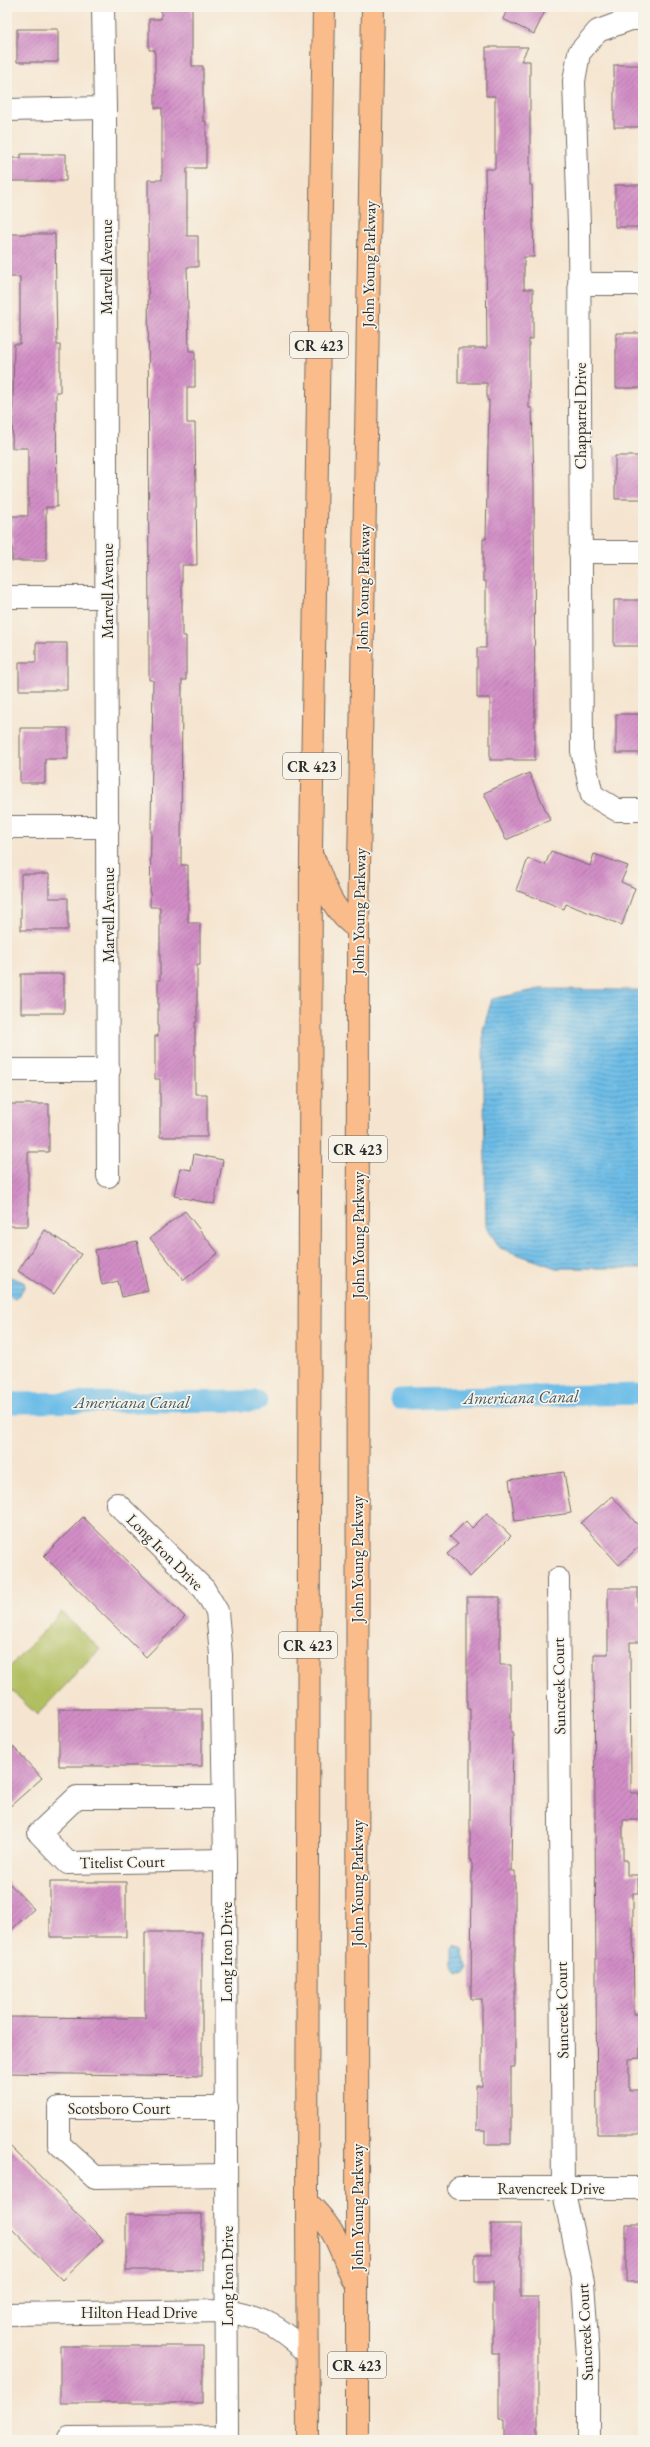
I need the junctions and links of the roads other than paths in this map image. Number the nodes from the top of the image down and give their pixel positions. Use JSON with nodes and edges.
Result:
{"nodes":[{"id":1,"x":103,"y":7,"type":"edge"},
{"id":2,"x":324,"y":7,"type":"edge"},
{"id":3,"x":373,"y":7,"type":"edge"},
{"id":4,"x":643,"y":19,"type":"edge"},
{"id":5,"x":105,"y":108,"type":"junction"},
{"id":6,"x":7,"y":110,"type":"edge"},
{"id":7,"x":579,"y":284,"type":"junction"},
{"id":8,"x":643,"y":284,"type":"edge"},
{"id":9,"x":580,"y":552,"type":"junction"},
{"id":10,"x":643,"y":552,"type":"edge"},
{"id":11,"x":7,"y":597,"type":"edge"},
{"id":12,"x":107,"y":597,"type":"junction"},
{"id":13,"x":643,"y":810,"type":"edge"},
{"id":14,"x":7,"y":827,"type":"edge"},
{"id":15,"x":108,"y":827,"type":"junction"},
{"id":16,"x":311,"y":850,"type":"junction"},
{"id":17,"x":358,"y":929,"type":"junction"},
{"id":18,"x":7,"y":1070,"type":"edge"},
{"id":19,"x":109,"y":1070,"type":"junction"},
{"id":20,"x":108,"y":1176,"type":"dead end"},
{"id":21,"x":117,"y":1504,"type":"dead end"},
{"id":22,"x":558,"y":1578,"type":"dead end"},
{"id":23,"x":223,"y":1797,"type":"junction"},
{"id":24,"x":225,"y":1860,"type":"junction"},
{"id":25,"x":227,"y":2108,"type":"junction"},
{"id":26,"x":226,"y":2175,"type":"junction"},
{"id":27,"x":459,"y":2188,"type":"dead end"},
{"id":28,"x":563,"y":2188,"type":"junction"},
{"id":29,"x":643,"y":2188,"type":"edge"},
{"id":30,"x":306,"y":2202,"type":"junction"},
{"id":31,"x":357,"y":2291,"type":"junction"},
{"id":32,"x":228,"y":2311,"type":"junction"},
{"id":33,"x":7,"y":2314,"type":"edge"},
{"id":34,"x":307,"y":2352,"type":"junction"},
{"id":35,"x":227,"y":2439,"type":"edge"},
{"id":36,"x":69,"y":2440,"type":"edge"},
{"id":37,"x":308,"y":2440,"type":"edge"},
{"id":38,"x":357,"y":2440,"type":"edge"},
{"id":39,"x":588,"y":2440,"type":"edge"}],
"edges":[{"from":1,"to":5,"type":"street","name":"Marvell Avenue"},
{"from":2,"to":16,"type":"main road","number":"CR 423"},
{"from":3,"to":17,"type":"main road","name":"John Young Parkway","number":"CR 423"},
{"from":4,"to":7,"type":"street","name":"Chapparrel Drive"},
{"from":5,"to":6,"type":"street"},
{"from":5,"to":12,"type":"street","name":"Marvell Avenue"},
{"from":7,"to":8,"type":"street"},
{"from":7,"to":9,"type":"street","name":"Chapparrel Drive"},
{"from":9,"to":10,"type":"street"},
{"from":9,"to":13,"type":"street","name":"Chapparrel Drive"},
{"from":11,"to":12,"type":"street"},
{"from":12,"to":15,"type":"street","name":"Marvell Avenue"},
{"from":14,"to":15,"type":"street"},
{"from":15,"to":19,"type":"street","name":"Marvell Avenue"},
{"from":16,"to":17,"type":"main road"},
{"from":16,"to":30,"type":"main road","number":"CR 423"},
{"from":17,"to":31,"type":"main road","name":"John Young Parkway","number":"CR 423"},
{"from":18,"to":19,"type":"street"},
{"from":19,"to":20,"type":"street","name":"Marvell Avenue"},
{"from":21,"to":23,"type":"street","name":"Long Iron Drive"},
{"from":22,"to":28,"type":"street","name":"Suncreek Court"},
{"from":23,"to":24,"type":"street","name":"Long Iron Drive"},
{"from":23,"to":24,"type":"street","name":"Titelist Court"},
{"from":24,"to":25,"type":"street","name":"Long Iron Drive"},
{"from":25,"to":26,"type":"street","name":"Long Iron Drive"},
{"from":25,"to":26,"type":"street","name":"Scotsboro Court"},
{"from":26,"to":32,"type":"street","name":"Long Iron Drive"},
{"from":27,"to":28,"type":"street","name":"Ravencreek Drive"},
{"from":28,"to":29,"type":"street","name":"Ravencreek Drive"},
{"from":28,"to":39,"type":"street","name":"Suncreek Court"},
{"from":30,"to":31,"type":"main road"},
{"from":30,"to":34,"type":"main road","number":"CR 423"},
{"from":31,"to":38,"type":"main road","name":"John Young Parkway","number":"CR 423"},
{"from":32,"to":33,"type":"street","name":"Hilton Head Drive"},
{"from":32,"to":34,"type":"street","name":"Hilton Head Drive"},
{"from":32,"to":35,"type":"street","name":"Long Iron Drive"},
{"from":34,"to":37,"type":"main road","number":"CR 423"},
{"from":35,"to":36,"type":"street"}]}
